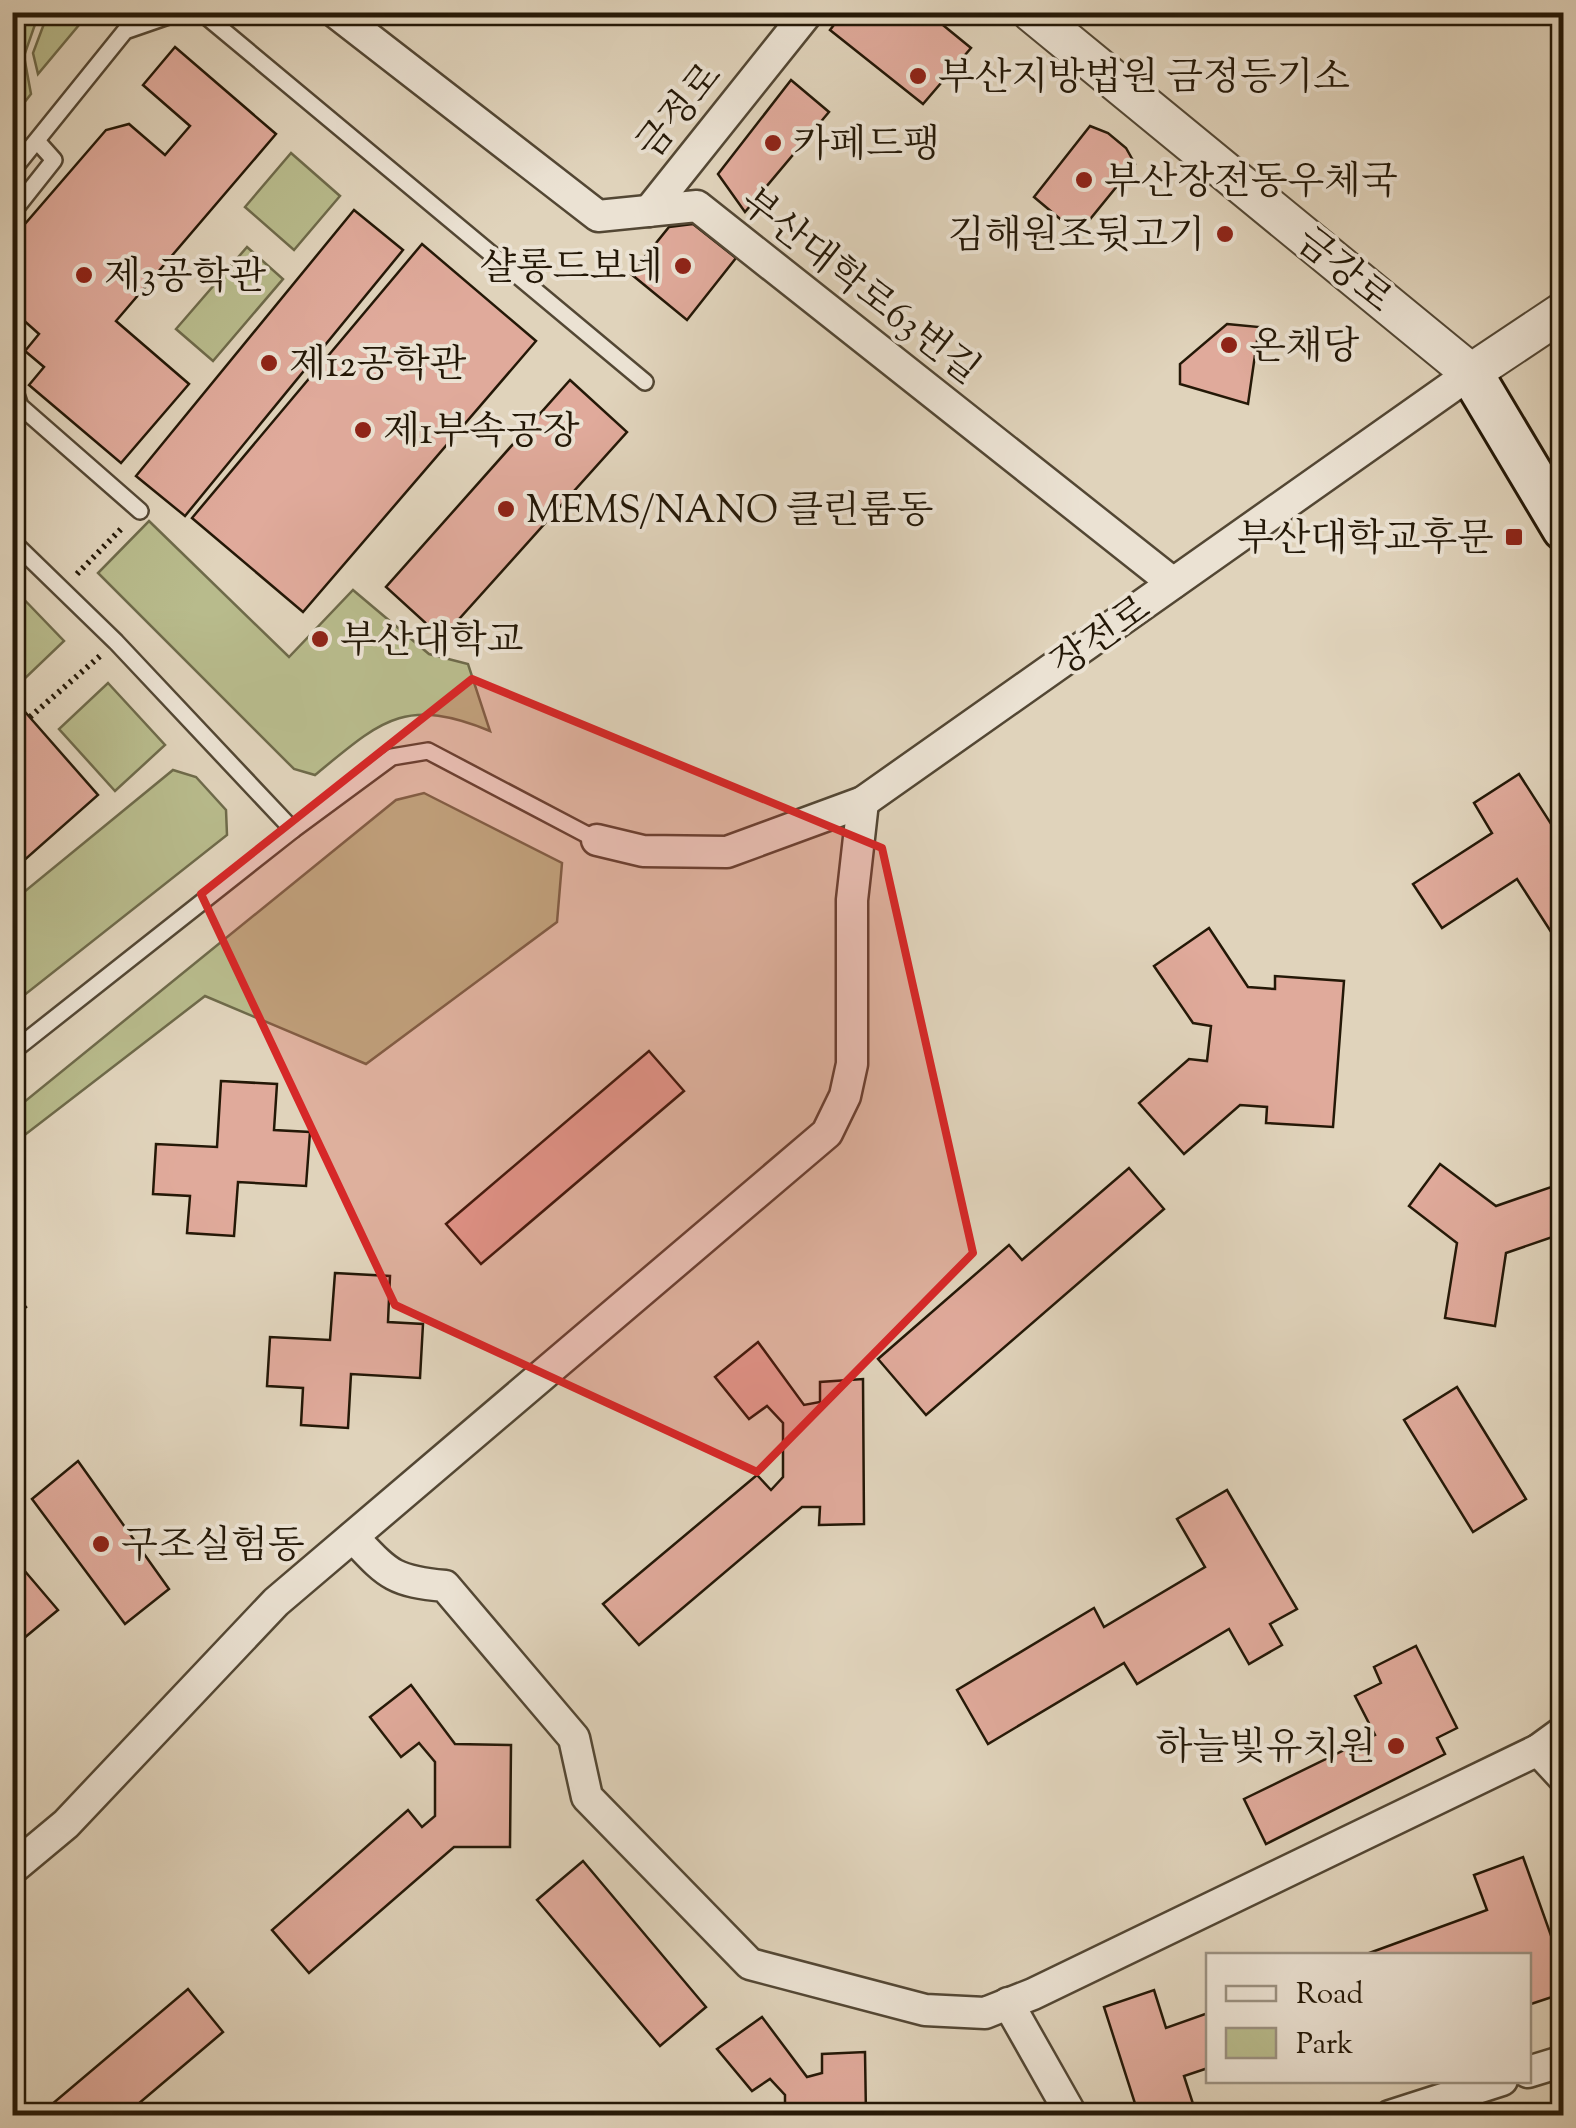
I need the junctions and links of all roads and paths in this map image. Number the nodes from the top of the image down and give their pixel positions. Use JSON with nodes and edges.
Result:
{"nodes":[{"id":1,"x":180,"y":12,"type":"edge"},
{"id":2,"x":202,"y":12,"type":"edge"},
{"id":3,"x":335,"y":12,"type":"edge"},
{"id":4,"x":808,"y":12,"type":"edge"},
{"id":5,"x":1032,"y":12,"type":"edge"},
{"id":6,"x":36,"y":141,"type":"junction"},
{"id":7,"x":12,"y":171,"type":"edge"},
{"id":8,"x":648,"y":210,"type":"junction"},
{"id":9,"x":12,"y":213,"type":"edge"},
{"id":10,"x":1564,"y":311,"type":"edge"},
{"id":11,"x":1472,"y":373,"type":"junction"},
{"id":12,"x":645,"y":382,"type":"dead end"},
{"id":13,"x":12,"y":383,"type":"edge"},
{"id":14,"x":140,"y":511,"type":"joint"},
{"id":15,"x":1564,"y":529,"type":"edge"},
{"id":16,"x":12,"y":541,"type":"edge"},
{"id":17,"x":1173,"y":584,"type":"junction"},
{"id":18,"x":62,"y":589,"type":"junction"},
{"id":19,"x":116,"y":642,"type":"junction"},
{"id":20,"x":30,"y":717,"type":"dead end"},
{"id":21,"x":863,"y":802,"type":"junction"},
{"id":22,"x":292,"y":830,"type":"junction"},
{"id":23,"x":596,"y":840,"type":"joint"},
{"id":24,"x":12,"y":1052,"type":"edge"},
{"id":25,"x":353,"y":1536,"type":"junction"},
{"id":26,"x":1564,"y":1731,"type":"edge"},
{"id":27,"x":1538,"y":1750,"type":"junction"},
{"id":28,"x":1564,"y":1778,"type":"edge"},
{"id":29,"x":12,"y":1869,"type":"edge"},
{"id":30,"x":1008,"y":2003,"type":"junction"},
{"id":31,"x":1564,"y":2061,"type":"edge"},
{"id":32,"x":1531,"y":2071,"type":"edge"},
{"id":33,"x":1493,"y":2083,"type":"edge"},
{"id":34,"x":1072,"y":2116,"type":"edge"},
{"id":35,"x":1390,"y":2116,"type":"edge"}],
"edges":[{"from":1,"to":6,"type":"lane"},
{"from":2,"to":12,"type":"lane"},
{"from":3,"to":8,"type":"street","name":"부산대학로63번길"},
{"from":4,"to":8,"type":"street","name":"금정로"},
{"from":5,"to":11,"type":"street","name":"금강로"},
{"from":6,"to":7,"type":"lane"},
{"from":6,"to":9,"type":"lane"},
{"from":8,"to":17,"type":"street","name":"부산대학로63번길"},
{"from":10,"to":11,"type":"street","name":"장전로"},
{"from":11,"to":15,"type":"main road","name":"금강로"},
{"from":11,"to":17,"type":"street","name":"장전로"},
{"from":13,"to":14,"type":"lane"},
{"from":14,"to":18,"type":"path"},
{"from":16,"to":18,"type":"lane"},
{"from":17,"to":21,"type":"street","name":"장전로"},
{"from":18,"to":19,"type":"lane"},
{"from":19,"to":20,"type":"path"},
{"from":19,"to":22,"type":"lane"},
{"from":21,"to":23,"type":"street","name":"장전로"},
{"from":21,"to":25,"type":"street"},
{"from":22,"to":23,"type":"lane"},
{"from":22,"to":24,"type":"lane"},
{"from":25,"to":29,"type":"street"},
{"from":25,"to":30,"type":"street"},
{"from":26,"to":27,"type":"street"},
{"from":27,"to":28,"type":"street"},
{"from":27,"to":30,"type":"street"},
{"from":30,"to":34,"type":"street"},
{"from":31,"to":32,"type":"street"},
{"from":33,"to":35,"type":"street"}]}
